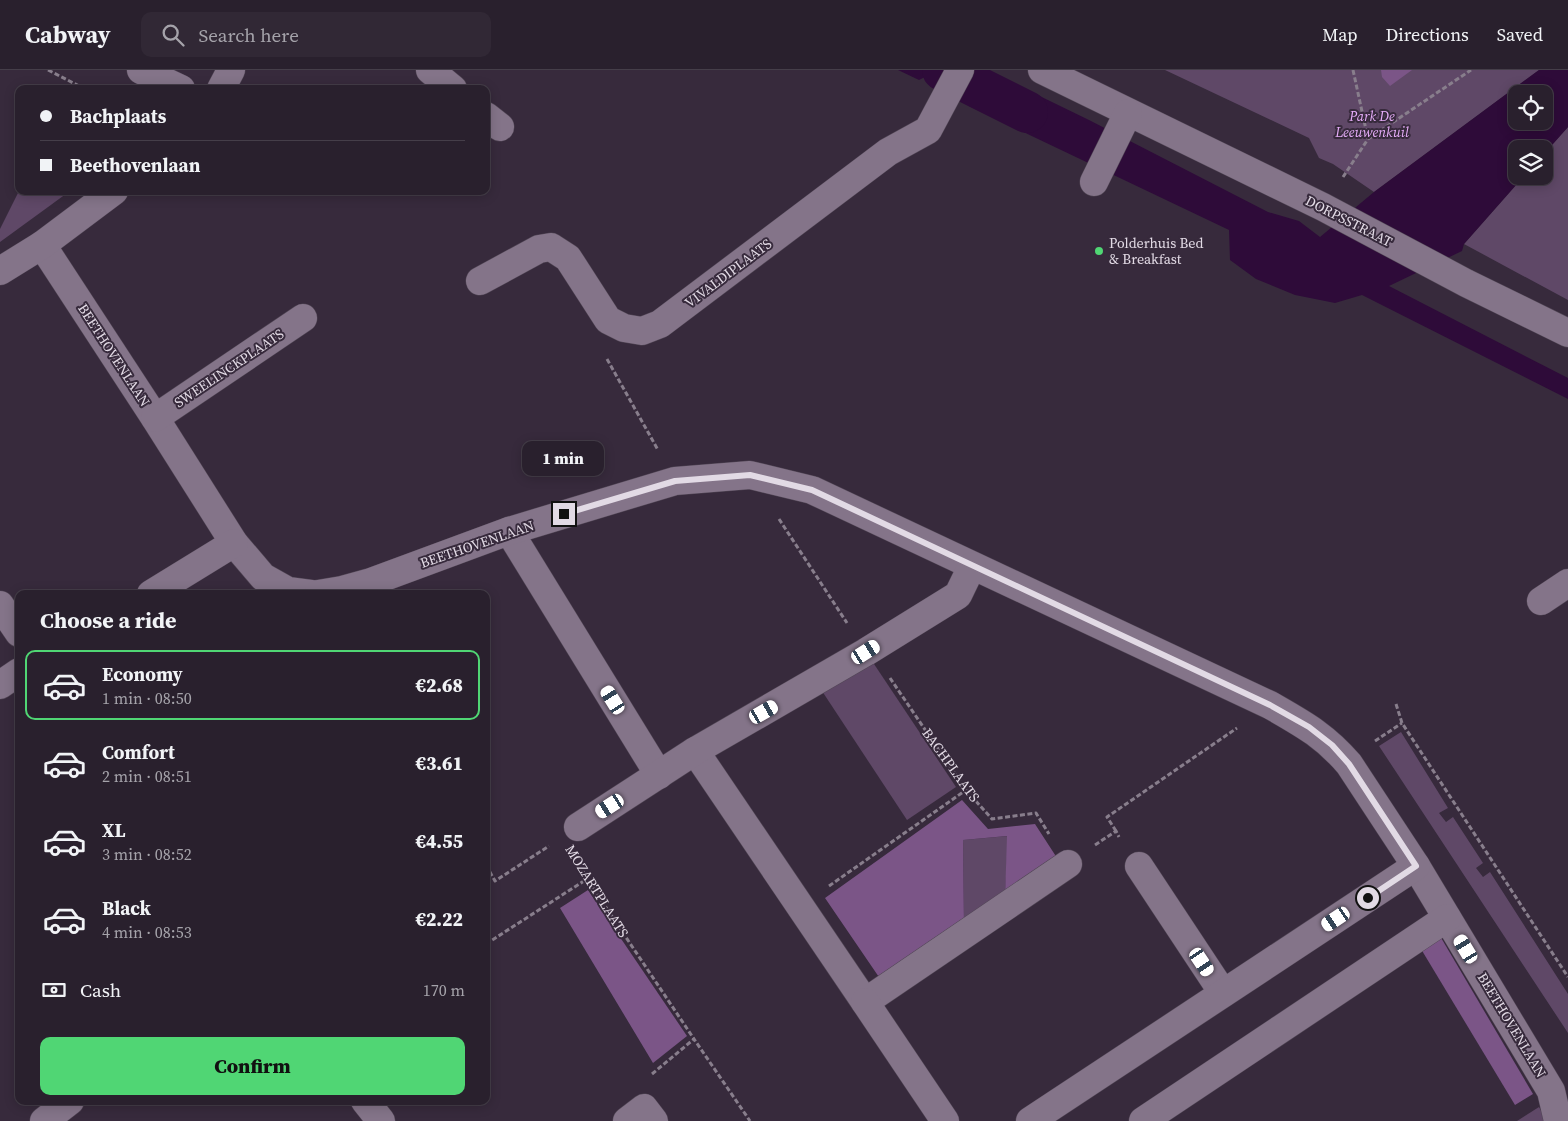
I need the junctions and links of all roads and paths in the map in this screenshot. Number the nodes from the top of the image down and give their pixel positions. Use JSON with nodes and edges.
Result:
{"nodes":[{"id":1,"x":48,"y":70,"type":"edge"},
{"id":2,"x":141,"y":70,"type":"edge"},
{"id":3,"x":231,"y":70,"type":"edge"},
{"id":4,"x":430,"y":70,"type":"edge"},
{"id":5,"x":960,"y":70,"type":"edge"},
{"id":6,"x":1042,"y":70,"type":"edge"},
{"id":7,"x":1352,"y":70,"type":"edge"},
{"id":8,"x":1471,"y":70,"type":"edge"},
{"id":9,"x":77,"y":85,"type":"edge"},
{"id":10,"x":172,"y":85,"type":"edge"},
{"id":11,"x":223,"y":85,"type":"edge"},
{"id":12,"x":448,"y":85,"type":"edge"},
{"id":13,"x":1128,"y":115,"type":"junction"},
{"id":14,"x":1368,"y":139,"type":"junction"},
{"id":15,"x":1094,"y":182,"type":"dead end"},
{"id":16,"x":109,"y":195,"type":"edge"},
{"id":17,"x":1323,"y":207,"type":"junction"},
{"id":18,"x":42,"y":244,"type":"junction"},
{"id":19,"x":0,"y":271,"type":"edge"},
{"id":20,"x":480,"y":281,"type":"dead end"},
{"id":21,"x":303,"y":318,"type":"dead end"},
{"id":22,"x":608,"y":320,"type":"junction"},
{"id":23,"x":1568,"y":333,"type":"edge"},
{"id":24,"x":155,"y":418,"type":"junction"},
{"id":25,"x":750,"y":475,"type":"junction"},
{"id":26,"x":675,"y":481,"type":"junction"},
{"id":27,"x":509,"y":531,"type":"junction"},
{"id":28,"x":234,"y":543,"type":"junction"},
{"id":29,"x":972,"y":566,"type":"junction"},
{"id":30,"x":1568,"y":583,"type":"edge"},
{"id":31,"x":158,"y":590,"type":"edge"},
{"id":32,"x":288,"y":590,"type":"edge"},
{"id":33,"x":342,"y":590,"type":"edge"},
{"id":34,"x":1541,"y":602,"type":"dead end"},
{"id":35,"x":0,"y":605,"type":"edge"},
{"id":36,"x":15,"y":627,"type":"edge"},
{"id":37,"x":866,"y":652,"type":"junction"},
{"id":38,"x":15,"y":675,"type":"edge"},
{"id":39,"x":0,"y":685,"type":"edge"},
{"id":40,"x":1396,"y":704,"type":"dead end"},
{"id":41,"x":1270,"y":705,"type":"junction"},
{"id":42,"x":1402,"y":723,"type":"junction"},
{"id":43,"x":1369,"y":745,"type":"dead end"},
{"id":44,"x":695,"y":751,"type":"junction"},
{"id":45,"x":659,"y":775,"type":"junction"},
{"id":46,"x":966,"y":790,"type":"junction"},
{"id":47,"x":1116,"y":831,"type":"junction"},
{"id":48,"x":571,"y":832,"type":"junction"},
{"id":49,"x":1068,"y":864,"type":"junction"},
{"id":50,"x":1139,"y":866,"type":"joint"},
{"id":51,"x":1416,"y":866,"type":"junction"},
{"id":52,"x":490,"y":871,"type":"edge"},
{"id":53,"x":588,"y":879,"type":"junction"},
{"id":54,"x":800,"y":906,"type":"junction"},
{"id":55,"x":1447,"y":918,"type":"junction"},
{"id":56,"x":490,"y":941,"type":"edge"},
{"id":57,"x":1568,"y":977,"type":"edge"},
{"id":58,"x":1223,"y":993,"type":"junction"},
{"id":59,"x":865,"y":1002,"type":"junction"},
{"id":60,"x":694,"y":1039,"type":"junction"},
{"id":61,"x":65,"y":1105,"type":"edge"},
{"id":62,"x":368,"y":1105,"type":"edge"},
{"id":63,"x":641,"y":1117,"type":"edge"},
{"id":64,"x":44,"y":1121,"type":"edge"},
{"id":65,"x":381,"y":1121,"type":"edge"},
{"id":66,"x":750,"y":1121,"type":"edge"},
{"id":67,"x":945,"y":1121,"type":"edge"},
{"id":68,"x":1030,"y":1121,"type":"edge"},
{"id":69,"x":1144,"y":1121,"type":"edge"},
{"id":70,"x":1558,"y":1121,"type":"edge"}],
"edges":[{"from":1,"to":9,"type":"path"},
{"from":2,"to":10,"type":"street"},
{"from":3,"to":11,"type":"street"},
{"from":4,"to":12,"type":"street"},
{"from":5,"to":22,"type":"street","name":"VIVALDIPLAATS"},
{"from":6,"to":13,"type":"street","name":"DORPSSTRAAT"},
{"from":7,"to":14,"type":"path"},
{"from":8,"to":14,"type":"path"},
{"from":13,"to":15,"type":"street"},
{"from":13,"to":17,"type":"street","name":"DORPSSTRAAT"},
{"from":14,"to":17,"type":"path"},
{"from":16,"to":18,"type":"street"},
{"from":17,"to":23,"type":"street","name":"DORPSSTRAAT"},
{"from":18,"to":19,"type":"street"},
{"from":18,"to":24,"type":"street","name":"BEETHOVENLAAN"},
{"from":20,"to":22,"type":"street"},
{"from":21,"to":24,"type":"street","name":"SWEELINCKPLAATS"},
{"from":22,"to":26,"type":"path"},
{"from":24,"to":28,"type":"street","name":"BEETHOVENLAAN"},
{"from":25,"to":26,"type":"street","name":"BEETHOVENLAAN"},
{"from":25,"to":29,"type":"street","name":"BEETHOVENLAAN"},
{"from":25,"to":37,"type":"path","name":"BACHPLAATS"},
{"from":26,"to":27,"type":"street","name":"BEETHOVENLAAN"},
{"from":27,"to":33,"type":"street","name":"BEETHOVENLAAN"},
{"from":27,"to":45,"type":"street"},
{"from":28,"to":31,"type":"street"},
{"from":28,"to":32,"type":"street","name":"BEETHOVENLAAN"},
{"from":29,"to":37,"type":"street","name":"MOZARTPLAATS"},
{"from":29,"to":41,"type":"street","name":"BEETHOVENLAAN"},
{"from":30,"to":34,"type":"street"},
{"from":35,"to":36,"type":"street"},
{"from":37,"to":44,"type":"street","name":"MOZARTPLAATS"},
{"from":37,"to":46,"type":"path","name":"BACHPLAATS"},
{"from":38,"to":39,"type":"street"},
{"from":40,"to":42,"type":"path"},
{"from":41,"to":47,"type":"path"},
{"from":41,"to":51,"type":"street","name":"BEETHOVENLAAN"},
{"from":42,"to":43,"type":"path"},
{"from":42,"to":57,"type":"path"},
{"from":44,"to":45,"type":"street","name":"MOZARTPLAATS"},
{"from":44,"to":54,"type":"street"},
{"from":45,"to":48,"type":"street","name":"MOZARTPLAATS"},
{"from":46,"to":49,"type":"path","name":"BACHPLAATS"},
{"from":46,"to":54,"type":"path"},
{"from":47,"to":49,"type":"path"},
{"from":47,"to":50,"type":"path"},
{"from":48,"to":52,"type":"path"},
{"from":48,"to":53,"type":"path","name":"MOZARTPLAATS"},
{"from":49,"to":59,"type":"street"},
{"from":50,"to":58,"type":"street"},
{"from":51,"to":55,"type":"street","name":"BEETHOVENLAAN"},
{"from":51,"to":58,"type":"street"},
{"from":53,"to":56,"type":"path"},
{"from":53,"to":60,"type":"path","name":"MOZARTPLAATS"},
{"from":54,"to":59,"type":"street"},
{"from":55,"to":69,"type":"street"},
{"from":55,"to":70,"type":"street","name":"BEETHOVENLAAN"},
{"from":58,"to":68,"type":"street"},
{"from":59,"to":67,"type":"street"},
{"from":60,"to":63,"type":"path"},
{"from":60,"to":66,"type":"path","name":"MOZARTPLAATS"},
{"from":61,"to":64,"type":"street"},
{"from":62,"to":65,"type":"street"}]}
